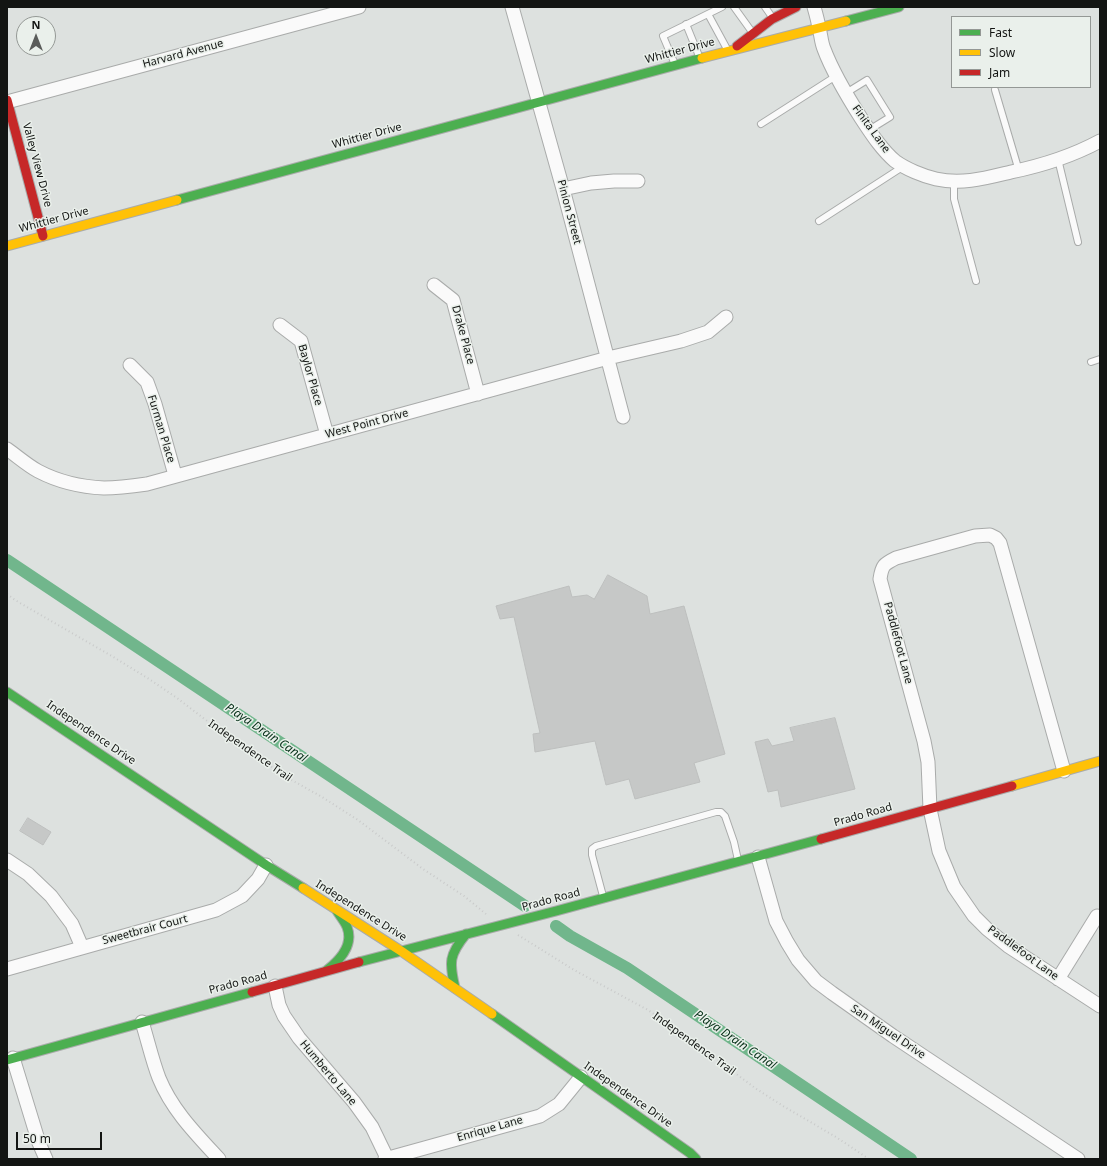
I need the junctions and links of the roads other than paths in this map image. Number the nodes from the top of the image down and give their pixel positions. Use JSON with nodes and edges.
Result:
{"nodes":[{"id":1,"x":359,"y":7,"type":"edge"},
{"id":2,"x":512,"y":7,"type":"edge"},
{"id":3,"x":722,"y":7,"type":"edge"},
{"id":4,"x":734,"y":7,"type":"edge"},
{"id":5,"x":765,"y":7,"type":"edge"},
{"id":6,"x":794,"y":7,"type":"edge"},
{"id":7,"x":814,"y":7,"type":"edge"},
{"id":8,"x":899,"y":7,"type":"edge"},
{"id":9,"x":708,"y":14,"type":"junction"},
{"id":10,"x":773,"y":18,"type":"junction"},
{"id":11,"x":686,"y":24,"type":"junction"},
{"id":12,"x":820,"y":28,"type":"junction"},
{"id":13,"x":753,"y":33,"type":"junction"},
{"id":14,"x":731,"y":50,"type":"junction"},
{"id":15,"x":700,"y":58,"type":"junction"},
{"id":16,"x":675,"y":65,"type":"junction"},
{"id":17,"x":836,"y":76,"type":"junction"},
{"id":18,"x":995,"y":90,"type":"dead end"},
{"id":19,"x":846,"y":93,"type":"junction"},
{"id":20,"x":7,"y":101,"type":"edge"},
{"id":21,"x":538,"y":102,"type":"junction"},
{"id":22,"x":761,"y":124,"type":"dead end"},
{"id":23,"x":869,"y":130,"type":"junction"},
{"id":24,"x":1100,"y":141,"type":"edge"},
{"id":25,"x":1058,"y":159,"type":"junction"},
{"id":26,"x":904,"y":166,"type":"junction"},
{"id":27,"x":1019,"y":171,"type":"junction"},
{"id":28,"x":638,"y":181,"type":"dead end"},
{"id":29,"x":954,"y":181,"type":"junction"},
{"id":30,"x":563,"y":190,"type":"junction"},
{"id":31,"x":819,"y":221,"type":"dead end"},
{"id":32,"x":43,"y":236,"type":"junction"},
{"id":33,"x":1078,"y":242,"type":"dead end"},
{"id":34,"x":7,"y":246,"type":"edge"},
{"id":35,"x":976,"y":281,"type":"dead end"},
{"id":36,"x":434,"y":285,"type":"dead end"},
{"id":37,"x":726,"y":317,"type":"dead end"},
{"id":38,"x":280,"y":325,"type":"dead end"},
{"id":39,"x":608,"y":358,"type":"junction"},
{"id":40,"x":1100,"y":359,"type":"edge"},
{"id":41,"x":1091,"y":362,"type":"dead end"},
{"id":42,"x":130,"y":365,"type":"dead end"},
{"id":43,"x":478,"y":394,"type":"junction"},
{"id":44,"x":623,"y":417,"type":"dead end"},
{"id":45,"x":327,"y":435,"type":"junction"},
{"id":46,"x":7,"y":449,"type":"edge"},
{"id":47,"x":175,"y":475,"type":"junction"},
{"id":48,"x":7,"y":692,"type":"edge"},
{"id":49,"x":1100,"y":760,"type":"edge"},
{"id":50,"x":1064,"y":771,"type":"junction"},
{"id":51,"x":930,"y":809,"type":"junction"},
{"id":52,"x":758,"y":857,"type":"junction"},
{"id":53,"x":7,"y":860,"type":"edge"},
{"id":54,"x":739,"y":862,"type":"junction"},
{"id":55,"x":266,"y":864,"type":"junction"},
{"id":56,"x":603,"y":898,"type":"junction"},
{"id":57,"x":336,"y":910,"type":"junction"},
{"id":58,"x":1097,"y":916,"type":"dead end"},
{"id":59,"x":466,"y":934,"type":"junction"},
{"id":60,"x":82,"y":947,"type":"junction"},
{"id":61,"x":400,"y":951,"type":"junction"},
{"id":62,"x":7,"y":969,"type":"edge"},
{"id":63,"x":326,"y":971,"type":"junction"},
{"id":64,"x":1058,"y":979,"type":"junction"},
{"id":65,"x":275,"y":986,"type":"junction"},
{"id":66,"x":455,"y":988,"type":"junction"},
{"id":67,"x":1100,"y":1006,"type":"edge"},
{"id":68,"x":142,"y":1022,"type":"junction"},
{"id":69,"x":10,"y":1059,"type":"edge"},
{"id":70,"x":581,"y":1077,"type":"junction"},
{"id":71,"x":46,"y":1159,"type":"edge"},
{"id":72,"x":219,"y":1159,"type":"edge"},
{"id":73,"x":386,"y":1159,"type":"edge"},
{"id":74,"x":696,"y":1159,"type":"edge"},
{"id":75,"x":1078,"y":1159,"type":"edge"}],
"edges":[{"from":1,"to":20,"type":"street","name":"Harvard Avenue"},
{"from":2,"to":21,"type":"street","name":"Pinion Street"},
{"from":3,"to":9,"type":"lane"},
{"from":4,"to":13,"type":"lane"},
{"from":5,"to":10,"type":"lane"},
{"from":6,"to":10,"type":"street","name":"Whittier Drive"},
{"from":7,"to":12,"type":"street","name":"Finita Lane"},
{"from":8,"to":12,"type":"street","name":"Whittier Drive"},
{"from":9,"to":11,"type":"lane"},
{"from":9,"to":14,"type":"lane"},
{"from":10,"to":13,"type":"street","name":"Whittier Drive"},
{"from":11,"to":15,"type":"lane"},
{"from":11,"to":16,"type":"lane"},
{"from":12,"to":14,"type":"street","name":"Whittier Drive"},
{"from":12,"to":17,"type":"street","name":"Finita Lane"},
{"from":13,"to":14,"type":"street","name":"Whittier Drive"},
{"from":14,"to":15,"type":"street","name":"Whittier Drive"},
{"from":15,"to":16,"type":"street","name":"Whittier Drive"},
{"from":16,"to":21,"type":"street","name":"Whittier Drive"},
{"from":17,"to":19,"type":"street","name":"Finita Lane"},
{"from":17,"to":22,"type":"lane"},
{"from":18,"to":27,"type":"lane"},
{"from":19,"to":23,"type":"street","name":"Finita Lane"},
{"from":19,"to":23,"type":"lane"},
{"from":20,"to":32,"type":"street","name":"Valley View Drive"},
{"from":21,"to":30,"type":"street","name":"Pinion Street"},
{"from":21,"to":32,"type":"street","name":"Whittier Drive"},
{"from":23,"to":26,"type":"street","name":"Finita Lane"},
{"from":24,"to":25,"type":"street","name":"Finita Lane"},
{"from":25,"to":27,"type":"street","name":"Finita Lane"},
{"from":25,"to":33,"type":"lane"},
{"from":26,"to":29,"type":"street","name":"Finita Lane"},
{"from":26,"to":31,"type":"lane"},
{"from":27,"to":29,"type":"street","name":"Finita Lane"},
{"from":28,"to":30,"type":"street"},
{"from":29,"to":35,"type":"lane"},
{"from":30,"to":39,"type":"street","name":"Pinion Street"},
{"from":32,"to":34,"type":"street","name":"Whittier Drive"},
{"from":36,"to":43,"type":"street","name":"Drake Place"},
{"from":37,"to":39,"type":"street","name":"West Point Drive"},
{"from":38,"to":45,"type":"street","name":"Baylor Place"},
{"from":39,"to":43,"type":"street","name":"West Point Drive"},
{"from":39,"to":44,"type":"street","name":"Pinion Street"},
{"from":40,"to":41,"type":"lane"},
{"from":42,"to":47,"type":"street","name":"Furman Place"},
{"from":43,"to":45,"type":"street","name":"West Point Drive"},
{"from":45,"to":47,"type":"street","name":"West Point Drive"},
{"from":46,"to":47,"type":"street","name":"West Point Drive"},
{"from":48,"to":55,"type":"street","name":"Independence Drive"},
{"from":49,"to":50,"type":"street","name":"Prado Road"},
{"from":50,"to":51,"type":"street","name":"Prado Road"},
{"from":50,"to":51,"type":"street","name":"Paddlefoot Lane"},
{"from":51,"to":52,"type":"street","name":"Prado Road"},
{"from":51,"to":64,"type":"street","name":"Paddlefoot Lane"},
{"from":52,"to":54,"type":"street","name":"Prado Road"},
{"from":52,"to":75,"type":"street","name":"San Miguel Drive"},
{"from":53,"to":60,"type":"street"},
{"from":54,"to":56,"type":"street","name":"Prado Road"},
{"from":54,"to":56,"type":"lane"},
{"from":55,"to":57,"type":"street","name":"Independence Drive"},
{"from":55,"to":60,"type":"street","name":"Sweetbrair Court"},
{"from":56,"to":59,"type":"street","name":"Prado Road"},
{"from":57,"to":61,"type":"street","name":"Independence Drive"},
{"from":57,"to":63,"type":"street"},
{"from":58,"to":64,"type":"street"},
{"from":59,"to":61,"type":"street","name":"Prado Road"},
{"from":59,"to":66,"type":"street"},
{"from":60,"to":62,"type":"street","name":"Sweetbrair Court"},
{"from":61,"to":63,"type":"street","name":"Prado Road"},
{"from":61,"to":66,"type":"street","name":"Independence Drive"},
{"from":63,"to":65,"type":"street","name":"Prado Road"},
{"from":64,"to":67,"type":"street","name":"Paddlefoot Lane"},
{"from":65,"to":68,"type":"street","name":"Prado Road"},
{"from":65,"to":73,"type":"street","name":"Humberto Lane"},
{"from":66,"to":70,"type":"street","name":"Independence Drive"},
{"from":68,"to":69,"type":"street","name":"Prado Road"},
{"from":68,"to":72,"type":"street"},
{"from":69,"to":71,"type":"street"},
{"from":70,"to":73,"type":"street","name":"Enrique Lane"},
{"from":70,"to":74,"type":"street","name":"Independence Drive"}]}
